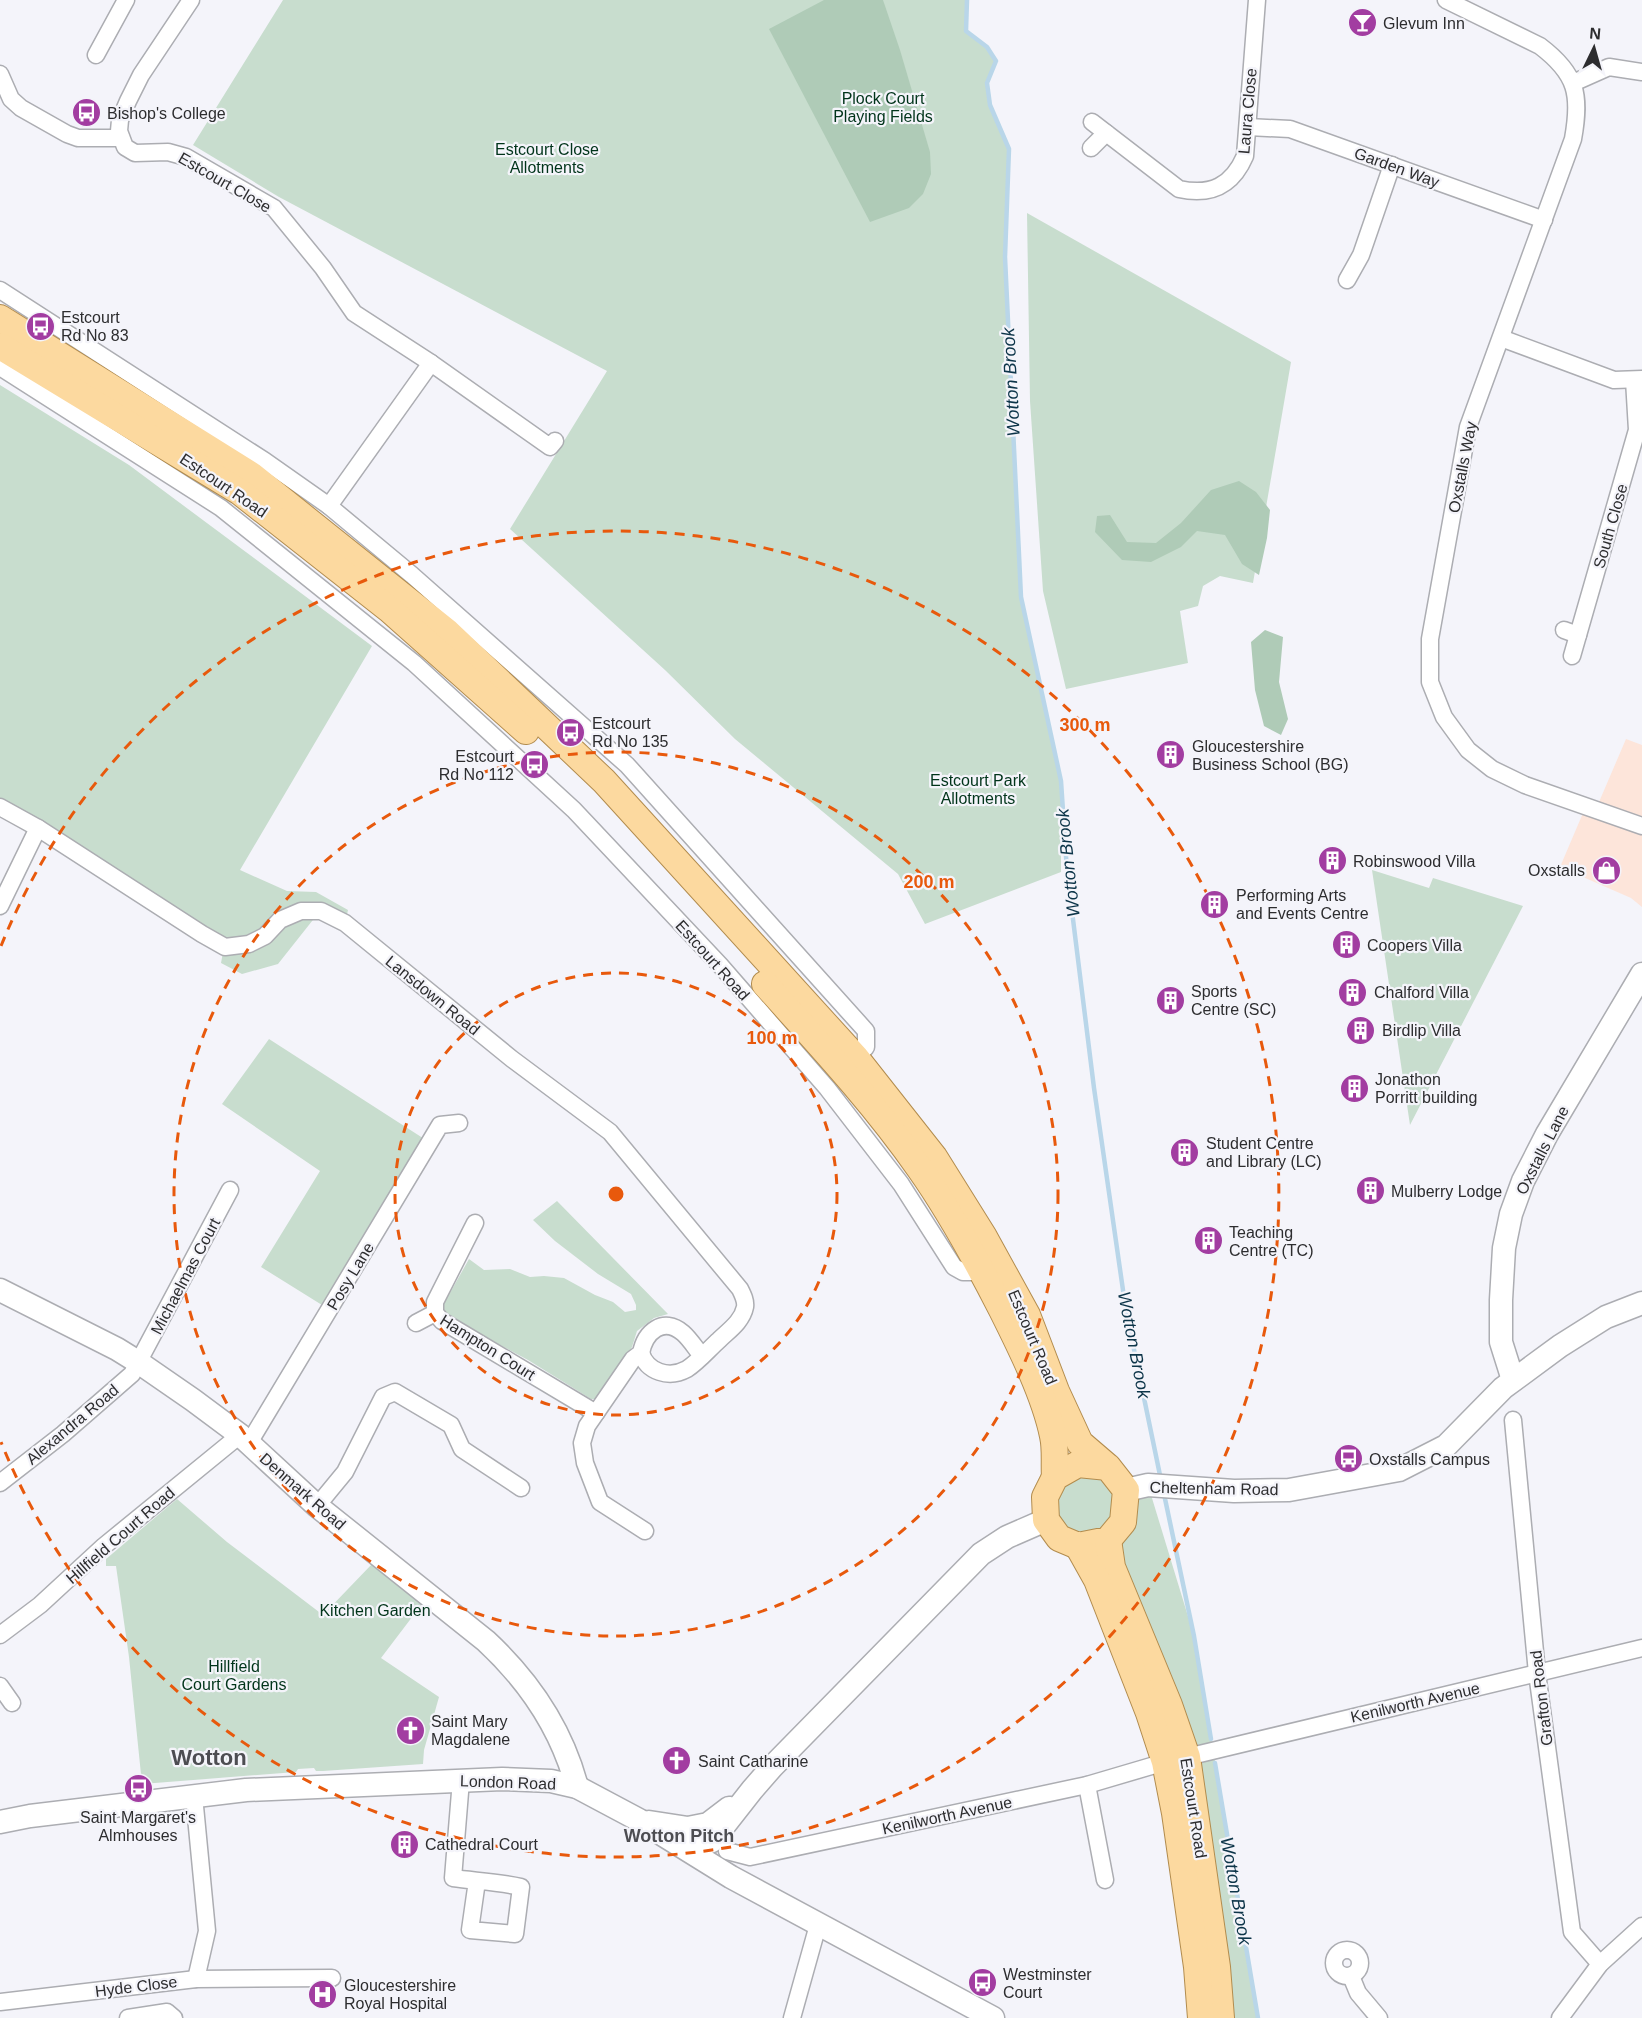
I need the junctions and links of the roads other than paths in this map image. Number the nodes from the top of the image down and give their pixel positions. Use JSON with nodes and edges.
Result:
{"nodes":[{"id":1,"x":126,"y":0,"type":"edge"},
{"id":2,"x":191,"y":0,"type":"edge"},
{"id":3,"x":1257,"y":0,"type":"edge"},
{"id":4,"x":1446,"y":0,"type":"edge"},
{"id":5,"x":96,"y":55,"type":"dead end"},
{"id":6,"x":1642,"y":72,"type":"edge"},
{"id":7,"x":0,"y":74,"type":"edge"},
{"id":8,"x":1573,"y":83,"type":"junction"},
{"id":9,"x":1092,"y":122,"type":"dead end"},
{"id":10,"x":1248,"y":128,"type":"junction"},
{"id":11,"x":1106,"y":133,"type":"junction"},
{"id":12,"x":121,"y":138,"type":"junction"},
{"id":13,"x":1091,"y":148,"type":"dead end"},
{"id":14,"x":1392,"y":165,"type":"junction"},
{"id":15,"x":1544,"y":220,"type":"junction"},
{"id":16,"x":1347,"y":280,"type":"dead end"},
{"id":17,"x":0,"y":290,"type":"edge"},
{"id":18,"x":0,"y":318,"type":"edge"},
{"id":19,"x":1501,"y":338,"type":"junction"},
{"id":20,"x":0,"y":345,"type":"edge"},
{"id":21,"x":431,"y":363,"type":"junction"},
{"id":22,"x":0,"y":367,"type":"edge"},
{"id":23,"x":1638,"y":380,"type":"edge"},
{"id":24,"x":551,"y":447,"type":"dead end"},
{"id":25,"x":258,"y":468,"type":"junction"},
{"id":26,"x":329,"y":506,"type":"junction"},
{"id":27,"x":406,"y":584,"type":"junction"},
{"id":28,"x":423,"y":655,"type":"junction"},
{"id":29,"x":1572,"y":656,"type":"dead end"},
{"id":30,"x":0,"y":807,"type":"edge"},
{"id":31,"x":1642,"y":826,"type":"edge"},
{"id":32,"x":38,"y":828,"type":"junction"},
{"id":33,"x":0,"y":906,"type":"edge"},
{"id":34,"x":1642,"y":974,"type":"edge"},
{"id":35,"x":459,"y":1123,"type":"dead end"},
{"id":36,"x":230,"y":1190,"type":"dead end"},
{"id":37,"x":475,"y":1223,"type":"dead end"},
{"id":38,"x":0,"y":1290,"type":"edge"},
{"id":39,"x":1642,"y":1303,"type":"edge"},
{"id":40,"x":435,"y":1313,"type":"junction"},
{"id":41,"x":416,"y":1323,"type":"dead end"},
{"id":42,"x":641,"y":1353,"type":"junction"},
{"id":43,"x":702,"y":1356,"type":"junction"},
{"id":44,"x":138,"y":1362,"type":"junction"},
{"id":45,"x":1513,"y":1380,"type":"junction"},
{"id":46,"x":596,"y":1413,"type":"junction"},
{"id":47,"x":1513,"y":1420,"type":"dead end"},
{"id":48,"x":245,"y":1439,"type":"junction"},
{"id":49,"x":1108,"y":1467,"type":"junction"},
{"id":50,"x":1055,"y":1477,"type":"junction"},
{"id":51,"x":0,"y":1483,"type":"edge"},
{"id":52,"x":521,"y":1488,"type":"dead end"},
{"id":53,"x":1137,"y":1488,"type":"junction"},
{"id":54,"x":317,"y":1506,"type":"junction"},
{"id":55,"x":1046,"y":1520,"type":"junction"},
{"id":56,"x":645,"y":1531,"type":"dead end"},
{"id":57,"x":1108,"y":1540,"type":"junction"},
{"id":58,"x":1078,"y":1546,"type":"junction"},
{"id":59,"x":0,"y":1635,"type":"edge"},
{"id":60,"x":1642,"y":1648,"type":"edge"},
{"id":61,"x":1537,"y":1673,"type":"junction"},
{"id":62,"x":0,"y":1686,"type":"edge"},
{"id":63,"x":12,"y":1703,"type":"dead end"},
{"id":64,"x":561,"y":1744,"type":"junction"},
{"id":65,"x":1176,"y":1759,"type":"junction"},
{"id":66,"x":461,"y":1780,"type":"junction"},
{"id":67,"x":551,"y":1781,"type":"junction"},
{"id":68,"x":1087,"y":1785,"type":"junction"},
{"id":69,"x":577,"y":1787,"type":"junction"},
{"id":70,"x":752,"y":1790,"type":"junction"},
{"id":71,"x":194,"y":1796,"type":"junction"},
{"id":72,"x":639,"y":1820,"type":"junction"},
{"id":73,"x":0,"y":1822,"type":"edge"},
{"id":74,"x":689,"y":1850,"type":"junction"},
{"id":75,"x":727,"y":1851,"type":"dead end"},
{"id":76,"x":1105,"y":1880,"type":"dead end"},
{"id":77,"x":477,"y":1881,"type":"dead end"},
{"id":78,"x":818,"y":1925,"type":"junction"},
{"id":79,"x":1642,"y":1926,"type":"edge"},
{"id":80,"x":1600,"y":1964,"type":"junction"},
{"id":81,"x":1352,"y":1976,"type":"dead end"},
{"id":82,"x":332,"y":1978,"type":"dead end"},
{"id":83,"x":196,"y":1979,"type":"junction"},
{"id":84,"x":0,"y":2002,"type":"edge"},
{"id":85,"x":128,"y":2018,"type":"edge"},
{"id":86,"x":174,"y":2018,"type":"edge"},
{"id":87,"x":792,"y":2018,"type":"edge"},
{"id":88,"x":993,"y":2018,"type":"edge"},
{"id":89,"x":1201,"y":2018,"type":"edge"},
{"id":90,"x":1221,"y":2018,"type":"edge"},
{"id":91,"x":1379,"y":2018,"type":"edge"},
{"id":92,"x":1560,"y":2018,"type":"edge"}],
"edges":[{"from":1,"to":5,"type":"street"},
{"from":2,"to":12,"type":"street"},
{"from":3,"to":10,"type":"street","name":"Laura Close"},
{"from":4,"to":8,"type":"street","name":"Oxstalls Way"},
{"from":6,"to":8,"type":"street"},
{"from":7,"to":12,"type":"street"},
{"from":8,"to":15,"type":"street","name":"Oxstalls Way"},
{"from":9,"to":11,"type":"street","name":"Laura Close"},
{"from":10,"to":11,"type":"street","name":"Laura Close"},
{"from":10,"to":14,"type":"street","name":"Garden Way"},
{"from":11,"to":13,"type":"street"},
{"from":12,"to":21,"type":"street","name":"Estcourt Close"},
{"from":14,"to":15,"type":"street","name":"Garden Way"},
{"from":14,"to":16,"type":"street"},
{"from":15,"to":19,"type":"street","name":"Oxstalls Way"},
{"from":17,"to":25,"type":"street","name":"Estcourt Road"},
{"from":18,"to":25,"type":"main road","name":"Estcourt Road"},
{"from":19,"to":23,"type":"street"},
{"from":19,"to":31,"type":"street","name":"Oxstalls Way"},
{"from":20,"to":28,"type":"main road","name":"Estcourt Road"},
{"from":21,"to":24,"type":"street","name":"Estcourt Close"},
{"from":21,"to":26,"type":"street"},
{"from":22,"to":28,"type":"street","name":"Estcourt Road"},
{"from":23,"to":29,"type":"street","name":"South Close"},
{"from":25,"to":26,"type":"street","name":"Estcourt Road"},
{"from":25,"to":27,"type":"main road","name":"Estcourt Road"},
{"from":26,"to":27,"type":"street","name":"Estcourt Road"},
{"from":27,"to":49,"type":"main road","name":"Estcourt Road"},
{"from":28,"to":50,"type":"main road","name":"Estcourt Road"},
{"from":30,"to":32,"type":"street","name":"Lansdown Road"},
{"from":32,"to":33,"type":"street"},
{"from":32,"to":43,"type":"street","name":"Lansdown Road"},
{"from":34,"to":45,"type":"main road","name":"Oxstalls Lane"},
{"from":35,"to":48,"type":"street","name":"Posy Lane"},
{"from":36,"to":44,"type":"street","name":"Michaelmas Court"},
{"from":37,"to":40,"type":"street","name":"Hampton Court"},
{"from":38,"to":44,"type":"main road","name":"Denmark Road"},
{"from":39,"to":45,"type":"main road","name":"Cheltenham Road"},
{"from":40,"to":41,"type":"street"},
{"from":40,"to":46,"type":"street","name":"Hampton Court"},
{"from":42,"to":43,"type":"street","name":"Lansdown Road"},
{"from":42,"to":43,"type":"street"},
{"from":42,"to":46,"type":"street"},
{"from":44,"to":48,"type":"main road","name":"Denmark Road"},
{"from":44,"to":51,"type":"street","name":"Alexandra Road"},
{"from":45,"to":53,"type":"main road","name":"Cheltenham Road"},
{"from":46,"to":56,"type":"street"},
{"from":47,"to":61,"type":"street","name":"Grafton Road"},
{"from":48,"to":54,"type":"main road","name":"Denmark Road"},
{"from":48,"to":59,"type":"street","name":"Hillfield Court Road"},
{"from":49,"to":50,"type":"main road"},
{"from":49,"to":53,"type":"main road"},
{"from":50,"to":55,"type":"main road"},
{"from":52,"to":54,"type":"street"},
{"from":53,"to":57,"type":"main road"},
{"from":54,"to":64,"type":"main road","name":"Denmark Road"},
{"from":55,"to":58,"type":"main road"},
{"from":55,"to":70,"type":"main road"},
{"from":57,"to":58,"type":"main road"},
{"from":57,"to":65,"type":"main road","name":"Estcourt Road"},
{"from":58,"to":65,"type":"main road","name":"Estcourt Road"},
{"from":60,"to":61,"type":"street","name":"Kenilworth Avenue"},
{"from":61,"to":65,"type":"street","name":"Kenilworth Avenue"},
{"from":61,"to":80,"type":"street","name":"Grafton Road"},
{"from":62,"to":63,"type":"street"},
{"from":64,"to":67,"type":"main road"},
{"from":64,"to":69,"type":"main road","name":"Denmark Road"},
{"from":65,"to":68,"type":"street","name":"Kenilworth Avenue"},
{"from":65,"to":89,"type":"main road","name":"Estcourt Road"},
{"from":65,"to":90,"type":"main road","name":"Estcourt Road"},
{"from":66,"to":67,"type":"main road","name":"London Road"},
{"from":66,"to":71,"type":"main road","name":"London Road"},
{"from":66,"to":77,"type":"street"},
{"from":67,"to":69,"type":"main road","name":"London Road"},
{"from":68,"to":75,"type":"street","name":"Kenilworth Avenue"},
{"from":68,"to":76,"type":"street"},
{"from":69,"to":72,"type":"main road","name":"London Road"},
{"from":70,"to":72,"type":"main road"},
{"from":70,"to":74,"type":"main road"},
{"from":71,"to":73,"type":"main road","name":"London Road"},
{"from":71,"to":83,"type":"street","name":"Hyde Close"},
{"from":72,"to":74,"type":"main road","name":"London Road"},
{"from":74,"to":78,"type":"main road","name":"London Road"},
{"from":78,"to":87,"type":"street"},
{"from":78,"to":88,"type":"main road","name":"London Road"},
{"from":79,"to":80,"type":"street"},
{"from":80,"to":92,"type":"street"},
{"from":81,"to":91,"type":"street"},
{"from":82,"to":83,"type":"street"},
{"from":83,"to":84,"type":"street","name":"Hyde Close"},
{"from":85,"to":86,"type":"street"}]}
